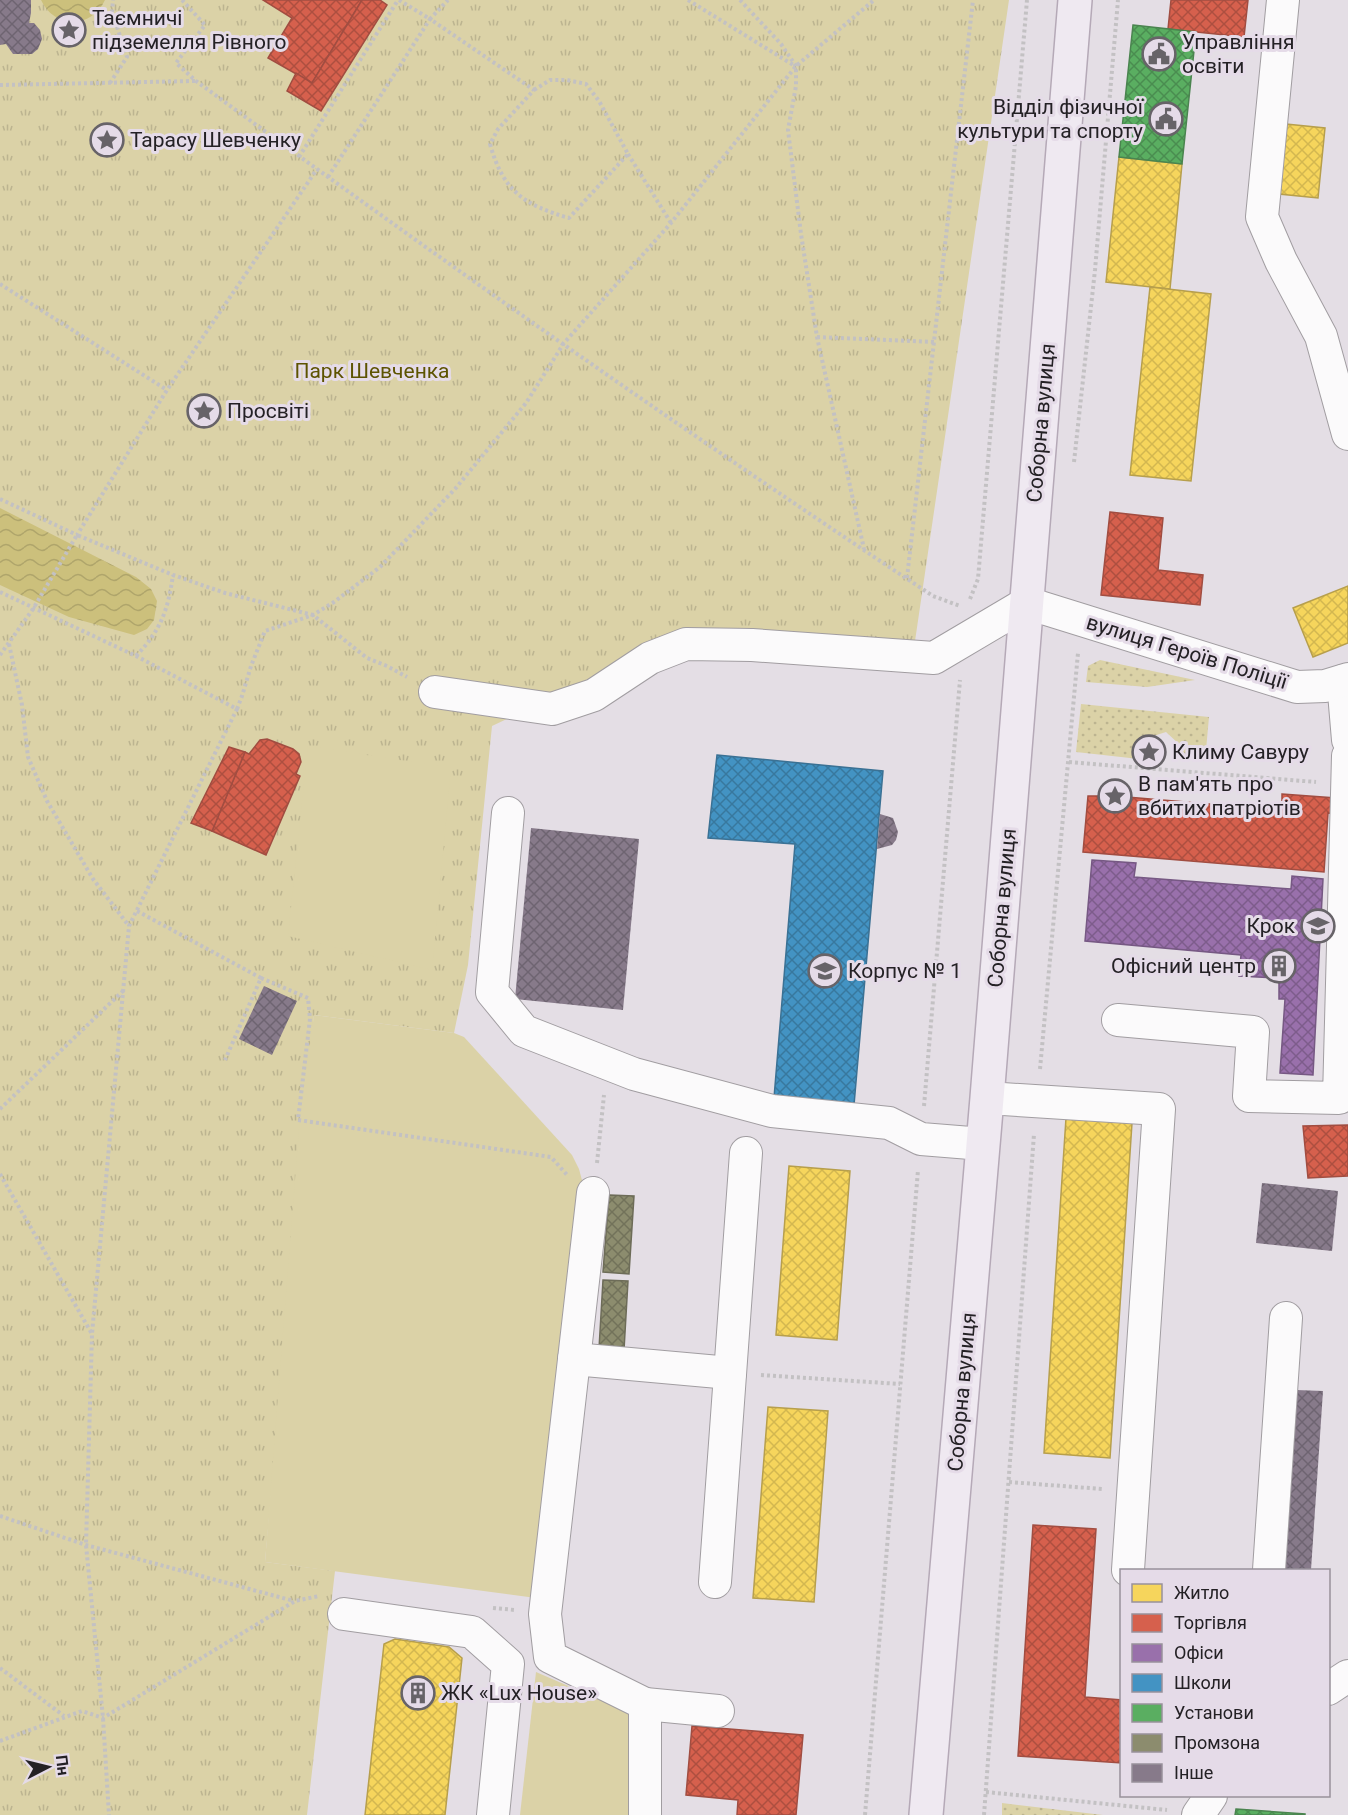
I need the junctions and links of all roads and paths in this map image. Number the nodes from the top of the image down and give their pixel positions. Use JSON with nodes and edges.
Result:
{"nodes":[{"id":1,"x":113,"y":0,"type":"edge"},
{"id":2,"x":182,"y":0,"type":"edge"},
{"id":3,"x":399,"y":0,"type":"edge"},
{"id":4,"x":448,"y":0,"type":"edge"},
{"id":5,"x":688,"y":0,"type":"edge"},
{"id":6,"x":740,"y":0,"type":"edge"},
{"id":7,"x":874,"y":0,"type":"edge"},
{"id":8,"x":973,"y":0,"type":"edge"},
{"id":9,"x":1027,"y":0,"type":"edge"},
{"id":10,"x":1076,"y":0,"type":"edge"},
{"id":11,"x":1118,"y":0,"type":"edge"},
{"id":12,"x":1283,"y":0,"type":"edge"},
{"id":13,"x":430,"y":19,"type":"junction"},
{"id":14,"x":796,"y":66,"type":"junction"},
{"id":15,"x":196,"y":81,"type":"junction"},
{"id":16,"x":110,"y":83,"type":"junction"},
{"id":17,"x":0,"y":85,"type":"edge"},
{"id":18,"x":534,"y":90,"type":"junction"},
{"id":19,"x":628,"y":154,"type":"junction"},
{"id":20,"x":299,"y":157,"type":"junction"},
{"id":21,"x":316,"y":169,"type":"junction"},
{"id":22,"x":328,"y":177,"type":"junction"},
{"id":23,"x":671,"y":223,"type":"junction"},
{"id":24,"x":0,"y":284,"type":"edge"},
{"id":25,"x":817,"y":336,"type":"junction"},
{"id":26,"x":934,"y":342,"type":"junction"},
{"id":27,"x":564,"y":343,"type":"junction"},
{"id":28,"x":167,"y":390,"type":"junction"},
{"id":29,"x":1348,"y":434,"type":"edge"},
{"id":30,"x":1073,"y":468,"type":"dead end"},
{"id":31,"x":0,"y":499,"type":"edge"},
{"id":32,"x":78,"y":535,"type":"junction"},
{"id":33,"x":865,"y":551,"type":"junction"},
{"id":34,"x":173,"y":575,"type":"junction"},
{"id":35,"x":907,"y":578,"type":"junction"},
{"id":36,"x":0,"y":592,"type":"edge"},
{"id":37,"x":1027,"y":603,"type":"junction"},
{"id":38,"x":33,"y":609,"type":"junction"},
{"id":39,"x":313,"y":615,"type":"junction"},
{"id":40,"x":963,"y":640,"type":"junction"},
{"id":41,"x":9,"y":644,"type":"junction"},
{"id":42,"x":1071,"y":649,"type":"dead end"},
{"id":43,"x":0,"y":655,"type":"edge"},
{"id":44,"x":136,"y":656,"type":"junction"},
{"id":45,"x":1346,"y":680,"type":"edge"},
{"id":46,"x":435,"y":692,"type":"joint"},
{"id":47,"x":237,"y":709,"type":"junction"},
{"id":48,"x":1348,"y":740,"type":"edge"},
{"id":49,"x":1348,"y":756,"type":"edge"},
{"id":50,"x":1069,"y":762,"type":"junction"},
{"id":51,"x":1319,"y":771,"type":"dead end"},
{"id":52,"x":508,"y":813,"type":"dead end"},
{"id":53,"x":137,"y":911,"type":"junction"},
{"id":54,"x":129,"y":926,"type":"junction"},
{"id":55,"x":261,"y":978,"type":"junction"},
{"id":56,"x":125,"y":990,"type":"junction"},
{"id":57,"x":1118,"y":1020,"type":"dead end"},
{"id":58,"x":225,"y":1060,"type":"dead end"},
{"id":59,"x":987,"y":1098,"type":"junction"},
{"id":60,"x":604,"y":1101,"type":"dead end"},
{"id":61,"x":1037,"y":1102,"type":"junction"},
{"id":62,"x":0,"y":1109,"type":"edge"},
{"id":63,"x":921,"y":1139,"type":"junction"},
{"id":64,"x":983,"y":1144,"type":"junction"},
{"id":65,"x":746,"y":1153,"type":"dead end"},
{"id":66,"x":0,"y":1174,"type":"edge"},
{"id":67,"x":583,"y":1188,"type":"junction"},
{"id":68,"x":1286,"y":1318,"type":"dead end"},
{"id":69,"x":92,"y":1334,"type":"junction"},
{"id":70,"x":574,"y":1359,"type":"junction"},
{"id":71,"x":730,"y":1373,"type":"junction"},
{"id":72,"x":900,"y":1384,"type":"junction"},
{"id":73,"x":1009,"y":1482,"type":"junction"},
{"id":74,"x":1133,"y":1491,"type":"junction"},
{"id":75,"x":0,"y":1516,"type":"edge"},
{"id":76,"x":86,"y":1545,"type":"junction"},
{"id":77,"x":1128,"y":1569,"type":"edge"},
{"id":78,"x":1269,"y":1569,"type":"edge"},
{"id":79,"x":715,"y":1582,"type":"dead end"},
{"id":80,"x":344,"y":1614,"type":"dead end"},
{"id":81,"x":550,"y":1657,"type":"junction"},
{"id":82,"x":508,"y":1664,"type":"junction"},
{"id":83,"x":0,"y":1668,"type":"edge"},
{"id":84,"x":1348,"y":1676,"type":"edge"},
{"id":85,"x":1330,"y":1688,"type":"edge"},
{"id":86,"x":645,"y":1704,"type":"junction"},
{"id":87,"x":718,"y":1711,"type":"dead end"},
{"id":88,"x":64,"y":1716,"type":"junction"},
{"id":89,"x":103,"y":1718,"type":"junction"},
{"id":90,"x":0,"y":1741,"type":"edge"},
{"id":91,"x":986,"y":1792,"type":"junction"},
{"id":92,"x":1202,"y":1808,"type":"edge"},
{"id":93,"x":109,"y":1815,"type":"edge"},
{"id":94,"x":493,"y":1815,"type":"edge"},
{"id":95,"x":645,"y":1815,"type":"edge"},
{"id":96,"x":865,"y":1815,"type":"edge"},
{"id":97,"x":926,"y":1815,"type":"edge"},
{"id":98,"x":984,"y":1815,"type":"edge"}],
"edges":[{"from":1,"to":16,"type":"path"},
{"from":2,"to":15,"type":"path"},
{"from":3,"to":13,"type":"path"},
{"from":3,"to":20,"type":"path"},
{"from":4,"to":13,"type":"path"},
{"from":5,"to":14,"type":"path"},
{"from":6,"to":14,"type":"path"},
{"from":7,"to":14,"type":"path"},
{"from":8,"to":26,"type":"path"},
{"from":9,"to":35,"type":"path"},
{"from":10,"to":37,"type":"main road","name":"Соборна вулиця"},
{"from":11,"to":30,"type":"path"},
{"from":12,"to":29,"type":"street"},
{"from":13,"to":18,"type":"path"},
{"from":13,"to":22,"type":"path"},
{"from":14,"to":23,"type":"path"},
{"from":14,"to":25,"type":"path"},
{"from":15,"to":16,"type":"path"},
{"from":15,"to":20,"type":"path"},
{"from":16,"to":17,"type":"path"},
{"from":18,"to":19,"type":"path"},
{"from":18,"to":19,"type":"path"},
{"from":19,"to":23,"type":"path"},
{"from":20,"to":21,"type":"path"},
{"from":21,"to":22,"type":"path"},
{"from":21,"to":28,"type":"path"},
{"from":22,"to":27,"type":"path"},
{"from":23,"to":27,"type":"path"},
{"from":24,"to":28,"type":"path"},
{"from":25,"to":26,"type":"path"},
{"from":25,"to":33,"type":"path"},
{"from":26,"to":35,"type":"path"},
{"from":27,"to":33,"type":"path"},
{"from":27,"to":39,"type":"path"},
{"from":28,"to":32,"type":"path"},
{"from":31,"to":32,"type":"path"},
{"from":32,"to":34,"type":"path"},
{"from":32,"to":38,"type":"path"},
{"from":33,"to":35,"type":"path"},
{"from":34,"to":39,"type":"path"},
{"from":34,"to":44,"type":"path"},
{"from":36,"to":38,"type":"path"},
{"from":37,"to":40,"type":"street"},
{"from":37,"to":45,"type":"street","name":"вулиця Героїв Поліції"},
{"from":37,"to":59,"type":"main road","name":"Соборна вулиця"},
{"from":38,"to":41,"type":"path"},
{"from":38,"to":44,"type":"path"},
{"from":39,"to":46,"type":"path"},
{"from":39,"to":47,"type":"path"},
{"from":40,"to":46,"type":"street"},
{"from":40,"to":63,"type":"path"},
{"from":41,"to":43,"type":"path"},
{"from":41,"to":54,"type":"path"},
{"from":42,"to":50,"type":"path"},
{"from":44,"to":47,"type":"path"},
{"from":45,"to":48,"type":"street"},
{"from":47,"to":53,"type":"path"},
{"from":49,"to":57,"type":"street"},
{"from":50,"to":51,"type":"path"},
{"from":50,"to":61,"type":"path"},
{"from":52,"to":63,"type":"street"},
{"from":53,"to":54,"type":"path"},
{"from":53,"to":55,"type":"path"},
{"from":54,"to":56,"type":"path"},
{"from":55,"to":58,"type":"path"},
{"from":55,"to":67,"type":"path"},
{"from":56,"to":62,"type":"path"},
{"from":56,"to":69,"type":"path"},
{"from":59,"to":61,"type":"street"},
{"from":59,"to":64,"type":"main road","name":"Соборна вулиця"},
{"from":60,"to":67,"type":"path"},
{"from":61,"to":73,"type":"path"},
{"from":61,"to":74,"type":"street"},
{"from":63,"to":64,"type":"street"},
{"from":63,"to":72,"type":"path"},
{"from":64,"to":97,"type":"main road","name":"Соборна вулиця"},
{"from":65,"to":71,"type":"street"},
{"from":66,"to":69,"type":"path"},
{"from":67,"to":70,"type":"street"},
{"from":68,"to":78,"type":"street"},
{"from":69,"to":76,"type":"path"},
{"from":70,"to":71,"type":"street"},
{"from":70,"to":81,"type":"street"},
{"from":71,"to":72,"type":"path"},
{"from":71,"to":79,"type":"street"},
{"from":72,"to":96,"type":"path"},
{"from":73,"to":74,"type":"path"},
{"from":73,"to":91,"type":"path"},
{"from":74,"to":77,"type":"street"},
{"from":75,"to":76,"type":"path"},
{"from":76,"to":89,"type":"path"},
{"from":76,"to":89,"type":"path"},
{"from":80,"to":82,"type":"street"},
{"from":81,"to":82,"type":"street"},
{"from":81,"to":86,"type":"street"},
{"from":82,"to":94,"type":"street"},
{"from":83,"to":88,"type":"path"},
{"from":84,"to":85,"type":"street"},
{"from":86,"to":87,"type":"street"},
{"from":86,"to":95,"type":"street"},
{"from":88,"to":89,"type":"path"},
{"from":88,"to":90,"type":"path"},
{"from":89,"to":93,"type":"path"},
{"from":91,"to":92,"type":"path"},
{"from":91,"to":98,"type":"path"}]}
